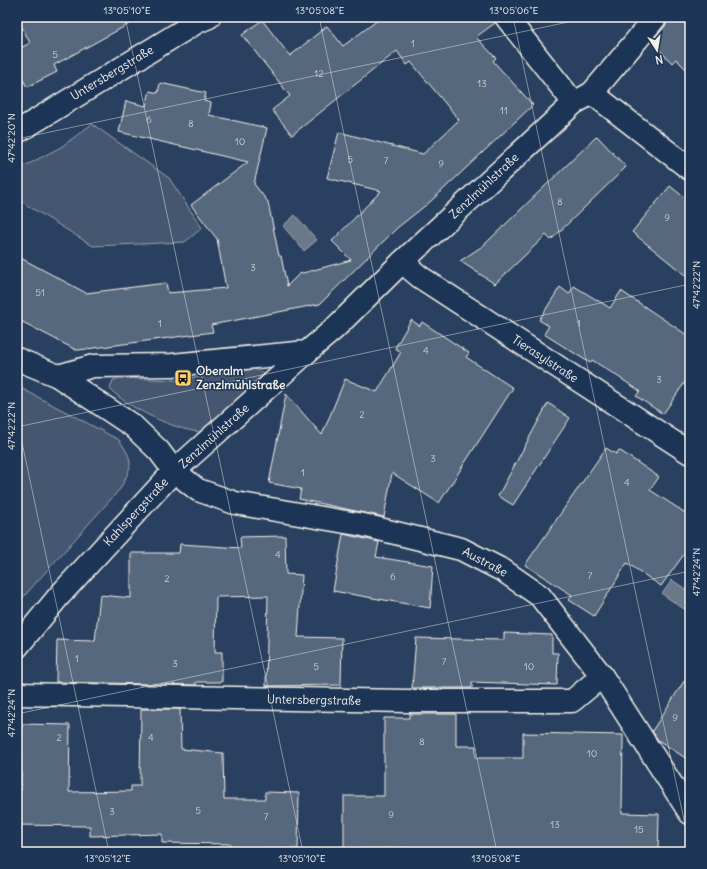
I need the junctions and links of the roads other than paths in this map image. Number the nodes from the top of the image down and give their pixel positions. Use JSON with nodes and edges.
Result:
{"nodes":[{"id":1,"x":208,"y":17,"type":"edge"},
{"id":2,"x":506,"y":17,"type":"edge"},
{"id":3,"x":656,"y":17,"type":"edge"},
{"id":4,"x":583,"y":98,"type":"junction"},
{"id":5,"x":17,"y":132,"type":"edge"},
{"id":6,"x":690,"y":169,"type":"edge"},
{"id":7,"x":402,"y":262,"type":"junction"},
{"id":8,"x":307,"y":352,"type":"junction"},
{"id":9,"x":17,"y":359,"type":"edge"},
{"id":10,"x":58,"y":376,"type":"junction"},
{"id":11,"x":690,"y":453,"type":"edge"},
{"id":12,"x":174,"y":471,"type":"junction"},
{"id":13,"x":17,"y":647,"type":"edge"},
{"id":14,"x":602,"y":676,"type":"junction"},
{"id":15,"x":17,"y":694,"type":"edge"},
{"id":16,"x":690,"y":813,"type":"edge"}],
"edges":[{"from":1,"to":5,"type":"street","name":"Untersbergstraße"},
{"from":2,"to":4,"type":"street"},
{"from":3,"to":4,"type":"street","name":"Zenzlmühlstraße"},
{"from":4,"to":6,"type":"street"},
{"from":4,"to":7,"type":"street","name":"Zenzlmühlstraße"},
{"from":7,"to":8,"type":"street","name":"Zenzlmühlstraße"},
{"from":7,"to":11,"type":"street","name":"Tierasylstraße"},
{"from":8,"to":10,"type":"street"},
{"from":8,"to":12,"type":"street","name":"Zenzlmühlstraße"},
{"from":9,"to":10,"type":"street","name":"Kahlspergstraße"},
{"from":10,"to":12,"type":"street","name":"Kahlspergstraße"},
{"from":12,"to":13,"type":"street","name":"Kahlspergstraße"},
{"from":12,"to":14,"type":"street","name":"Austraße"},
{"from":14,"to":15,"type":"street","name":"Untersbergstraße"},
{"from":14,"to":16,"type":"street","name":"Austraße"}]}
